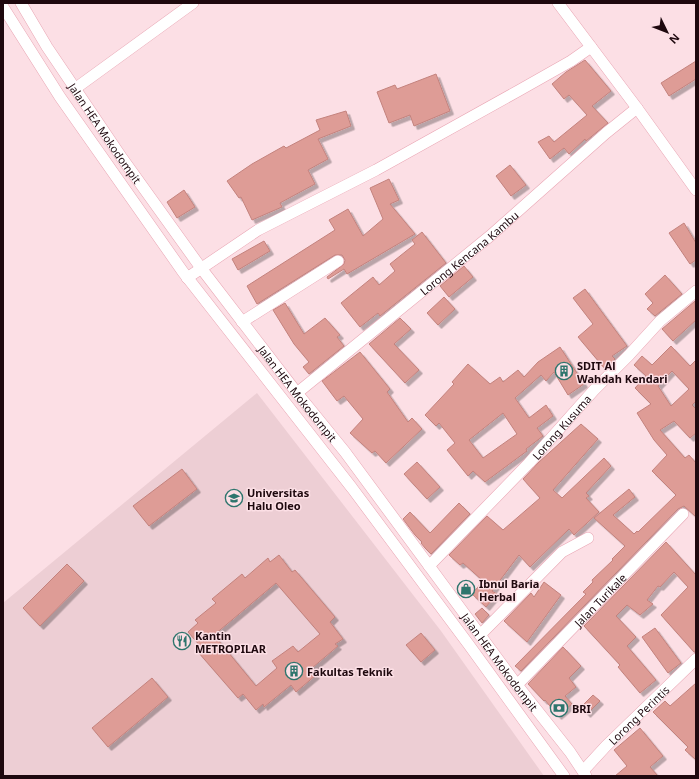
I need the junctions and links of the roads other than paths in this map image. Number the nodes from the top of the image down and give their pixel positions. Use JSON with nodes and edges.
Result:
{"nodes":[{"id":1,"x":21,"y":3,"type":"edge"},
{"id":2,"x":193,"y":3,"type":"edge"},
{"id":3,"x":558,"y":3,"type":"edge"},
{"id":4,"x":3,"y":7,"type":"edge"},
{"id":5,"x":47,"y":47,"type":"junction"},
{"id":6,"x":591,"y":47,"type":"junction"},
{"id":7,"x":34,"y":56,"type":"junction"},
{"id":8,"x":76,"y":88,"type":"junction"},
{"id":9,"x":637,"y":108,"type":"junction"},
{"id":10,"x":696,"y":190,"type":"edge"},
{"id":11,"x":338,"y":261,"type":"dead end"},
{"id":12,"x":201,"y":268,"type":"junction"},
{"id":13,"x":187,"y":278,"type":"junction"},
{"id":14,"x":696,"y":291,"type":"edge"},
{"id":15,"x":242,"y":322,"type":"junction"},
{"id":16,"x":297,"y":393,"type":"junction"},
{"id":17,"x":388,"y":510,"type":"junction"},
{"id":18,"x":683,"y":514,"type":"dead end"},
{"id":19,"x":375,"y":520,"type":"junction"},
{"id":20,"x":588,"y":538,"type":"dead end"},
{"id":21,"x":429,"y":566,"type":"junction"},
{"id":22,"x":480,"y":635,"type":"junction"},
{"id":23,"x":696,"y":659,"type":"edge"},
{"id":24,"x":517,"y":685,"type":"junction"},
{"id":25,"x":584,"y":773,"type":"edge"},
{"id":26,"x":564,"y":776,"type":"edge"}],
"edges":[{"from":1,"to":5,"type":"street","name":"Jalan HEA Mokodompit"},
{"from":2,"to":8,"type":"street"},
{"from":3,"to":6,"type":"street"},
{"from":4,"to":7,"type":"street","name":"Jalan HEA Mokodompit"},
{"from":5,"to":7,"type":"street"},
{"from":5,"to":8,"type":"street","name":"Jalan HEA Mokodompit"},
{"from":6,"to":9,"type":"street"},
{"from":6,"to":12,"type":"street"},
{"from":7,"to":13,"type":"street","name":"Jalan HEA Mokodompit"},
{"from":8,"to":12,"type":"street","name":"Jalan HEA Mokodompit"},
{"from":9,"to":10,"type":"street"},
{"from":9,"to":16,"type":"street","name":"Lorong Kencana Kambu"},
{"from":11,"to":15,"type":"street"},
{"from":12,"to":13,"type":"street"},
{"from":12,"to":15,"type":"street","name":"Jalan HEA Mokodompit"},
{"from":13,"to":19,"type":"street","name":"Jalan HEA Mokodompit"},
{"from":14,"to":21,"type":"street","name":"Lorong Kusuma"},
{"from":15,"to":16,"type":"street","name":"Jalan HEA Mokodompit"},
{"from":16,"to":17,"type":"street","name":"Jalan HEA Mokodompit"},
{"from":17,"to":19,"type":"street"},
{"from":17,"to":21,"type":"street","name":"Jalan HEA Mokodompit"},
{"from":18,"to":24,"type":"street","name":"Jalan Turikale"},
{"from":19,"to":26,"type":"street","name":"Jalan HEA Mokodompit"},
{"from":20,"to":22,"type":"street"},
{"from":21,"to":22,"type":"street","name":"Jalan HEA Mokodompit"},
{"from":22,"to":24,"type":"street","name":"Jalan HEA Mokodompit"},
{"from":23,"to":25,"type":"street","name":"Lorong Perintis"},
{"from":24,"to":25,"type":"street","name":"Jalan HEA Mokodompit"}]}
